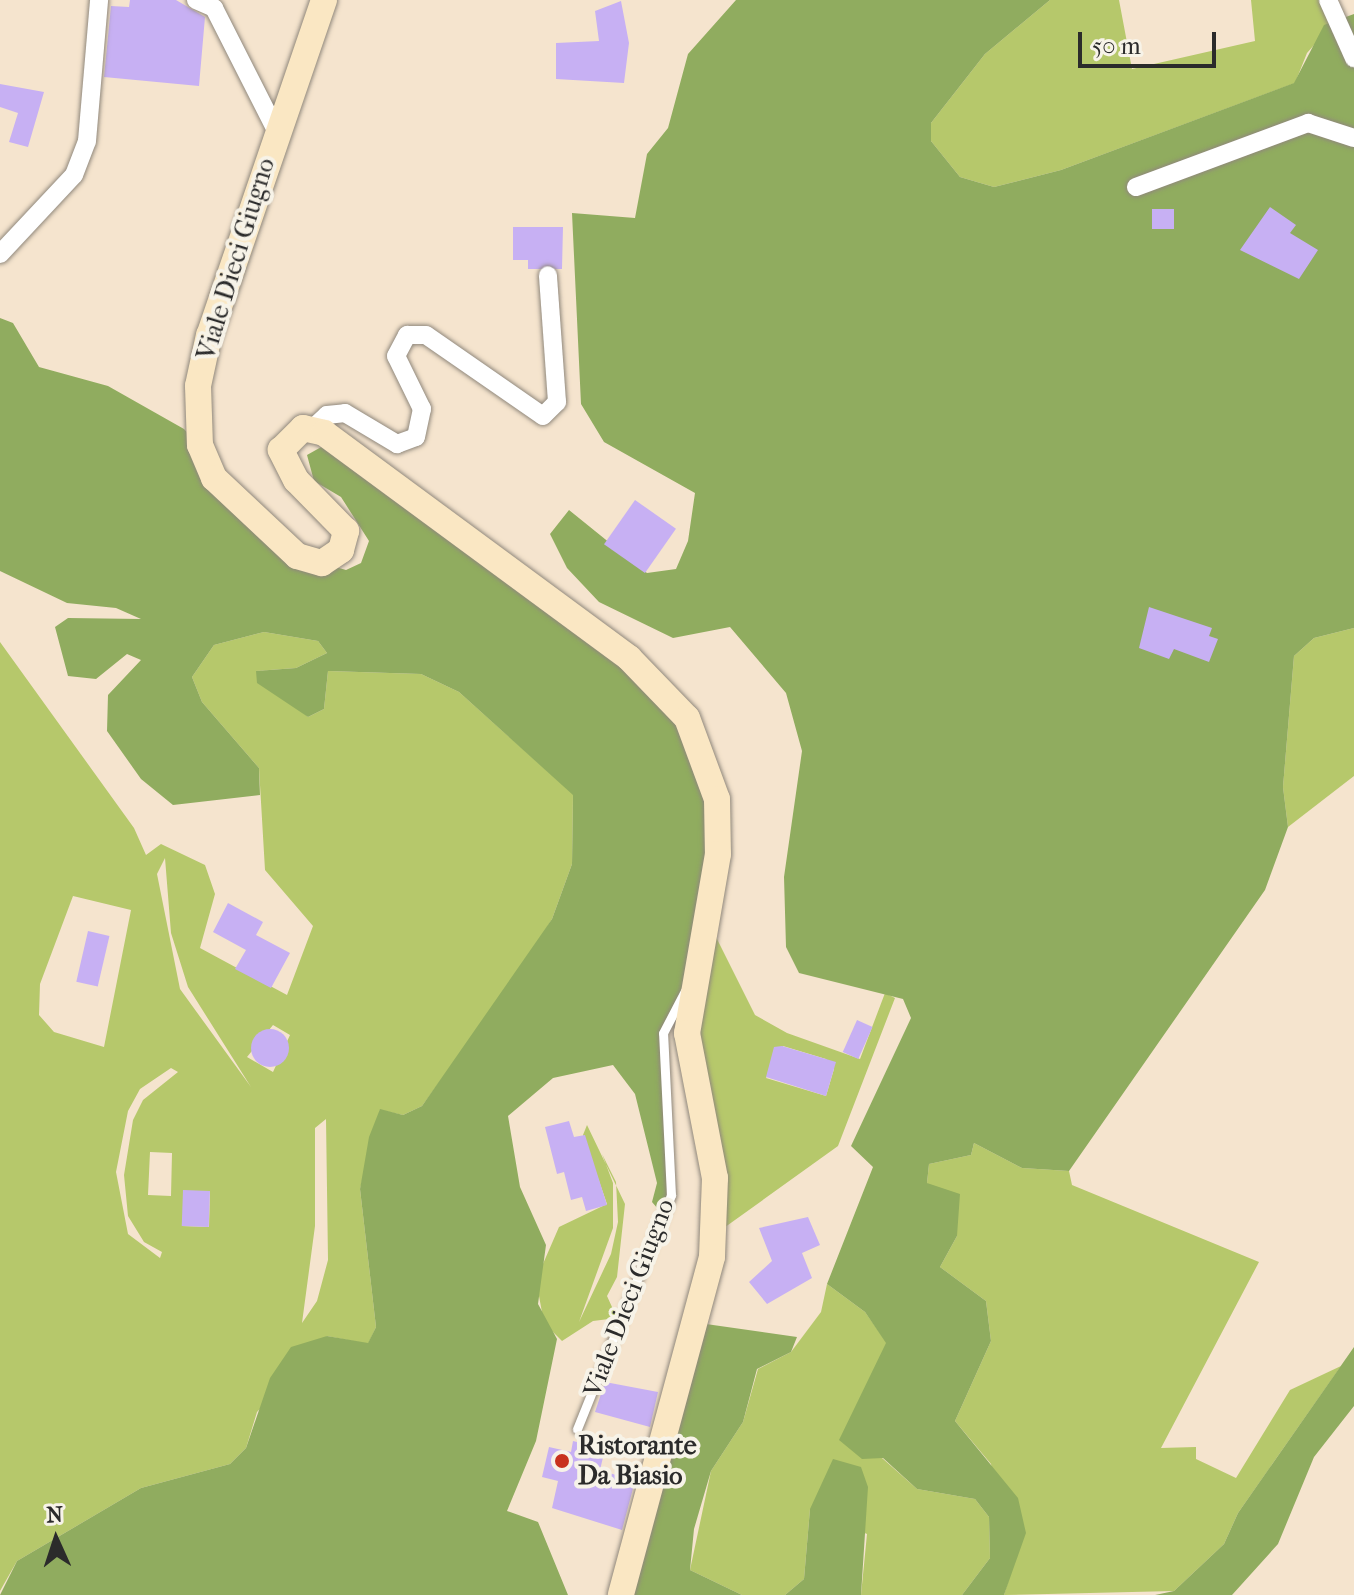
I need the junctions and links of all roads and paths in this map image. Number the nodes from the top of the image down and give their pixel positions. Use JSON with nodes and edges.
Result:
{"nodes":[{"id":1,"x":99,"y":0,"type":"edge"},
{"id":2,"x":196,"y":0,"type":"edge"},
{"id":3,"x":324,"y":0,"type":"edge"},
{"id":4,"x":1328,"y":0,"type":"edge"},
{"id":5,"x":1354,"y":58,"type":"edge"},
{"id":6,"x":277,"y":132,"type":"junction"},
{"id":7,"x":1354,"y":138,"type":"edge"},
{"id":8,"x":1136,"y":187,"type":"dead end"},
{"id":9,"x":0,"y":254,"type":"edge"},
{"id":10,"x":548,"y":275,"type":"dead end"},
{"id":11,"x":313,"y":428,"type":"junction"},
{"id":12,"x":691,"y":981,"type":"junction"},
{"id":13,"x":577,"y":1429,"type":"dead end"},
{"id":14,"x":621,"y":1595,"type":"edge"}],
"edges":[{"from":1,"to":9,"type":"street"},
{"from":2,"to":6,"type":"street"},
{"from":3,"to":6,"type":"main road","name":"Viale Dieci Giugno"},
{"from":4,"to":5,"type":"street"},
{"from":6,"to":11,"type":"main road","name":"Viale Dieci Giugno"},
{"from":7,"to":8,"type":"street"},
{"from":10,"to":11,"type":"street","name":"Viale Dieci Giugno"},
{"from":11,"to":12,"type":"main road","name":"Viale Dieci Giugno"},
{"from":12,"to":13,"type":"lane","name":"Viale Dieci Giugno"},
{"from":12,"to":14,"type":"main road","name":"Viale Dieci Giugno"}]}
